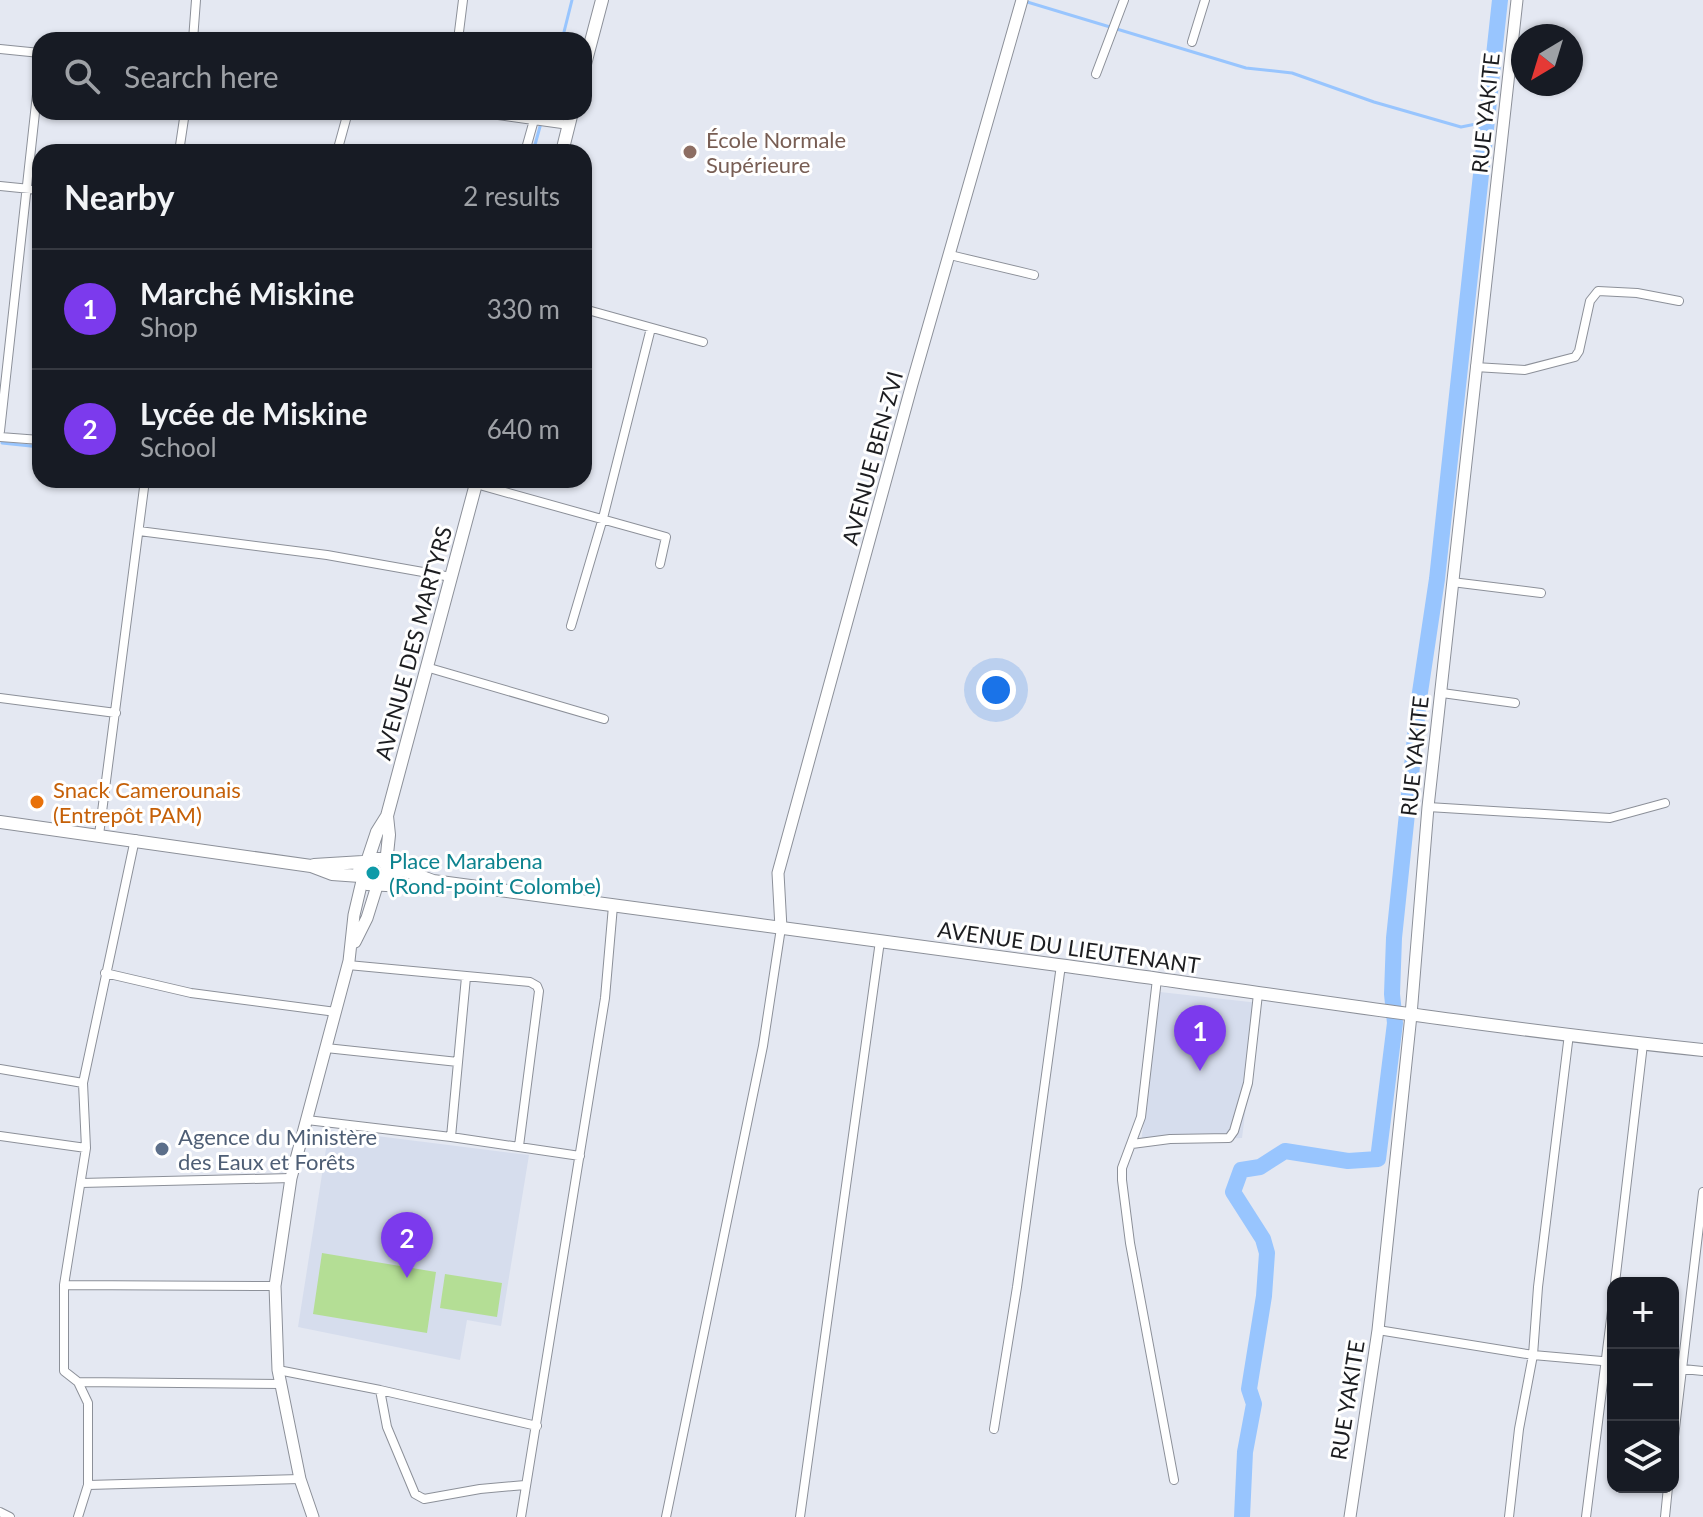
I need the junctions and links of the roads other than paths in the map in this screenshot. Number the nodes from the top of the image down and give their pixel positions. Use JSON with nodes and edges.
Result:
{"nodes":[{"id":1,"x":196,"y":0,"type":"edge"},
{"id":2,"x":463,"y":0,"type":"edge"},
{"id":3,"x":602,"y":0,"type":"edge"},
{"id":4,"x":1022,"y":0,"type":"edge"},
{"id":5,"x":1124,"y":0,"type":"edge"},
{"id":6,"x":1205,"y":0,"type":"edge"},
{"id":7,"x":1517,"y":0,"type":"edge"},
{"id":8,"x":194,"y":32,"type":"edge"},
{"id":9,"x":459,"y":32,"type":"edge"},
{"id":10,"x":592,"y":38,"type":"edge"},
{"id":11,"x":1192,"y":42,"type":"dead end"},
{"id":12,"x":0,"y":49,"type":"edge"},
{"id":13,"x":32,"y":52,"type":"edge"},
{"id":14,"x":1096,"y":74,"type":"dead end"},
{"id":15,"x":34,"y":120,"type":"edge"},
{"id":16,"x":184,"y":120,"type":"edge"},
{"id":17,"x":346,"y":120,"type":"edge"},
{"id":18,"x":534,"y":120,"type":"edge"},
{"id":19,"x":570,"y":120,"type":"edge"},
{"id":20,"x":180,"y":144,"type":"edge"},
{"id":21,"x":339,"y":144,"type":"edge"},
{"id":22,"x":527,"y":144,"type":"edge"},
{"id":23,"x":564,"y":144,"type":"edge"},
{"id":24,"x":0,"y":186,"type":"edge"},
{"id":25,"x":27,"y":188,"type":"junction"},
{"id":26,"x":32,"y":189,"type":"edge"},
{"id":27,"x":950,"y":255,"type":"junction"},
{"id":28,"x":1034,"y":275,"type":"dead end"},
{"id":29,"x":1679,"y":301,"type":"dead end"},
{"id":30,"x":592,"y":311,"type":"edge"},
{"id":31,"x":651,"y":328,"type":"junction"},
{"id":32,"x":703,"y":342,"type":"dead end"},
{"id":33,"x":1475,"y":367,"type":"junction"},
{"id":34,"x":0,"y":431,"type":"edge"},
{"id":35,"x":0,"y":437,"type":"edge"},
{"id":36,"x":32,"y":439,"type":"edge"},
{"id":37,"x":144,"y":488,"type":"edge"},
{"id":38,"x":474,"y":488,"type":"edge"},
{"id":39,"x":497,"y":488,"type":"edge"},
{"id":40,"x":603,"y":518,"type":"junction"},
{"id":41,"x":139,"y":531,"type":"junction"},
{"id":42,"x":660,"y":564,"type":"dead end"},
{"id":43,"x":451,"y":577,"type":"junction"},
{"id":44,"x":1452,"y":582,"type":"junction"},
{"id":45,"x":1541,"y":593,"type":"dead end"},
{"id":46,"x":571,"y":626,"type":"dead end"},
{"id":47,"x":426,"y":667,"type":"junction"},
{"id":48,"x":1442,"y":693,"type":"junction"},
{"id":49,"x":0,"y":698,"type":"edge"},
{"id":50,"x":1515,"y":703,"type":"dead end"},
{"id":51,"x":116,"y":713,"type":"junction"},
{"id":52,"x":604,"y":719,"type":"dead end"},
{"id":53,"x":1665,"y":803,"type":"dead end"},
{"id":54,"x":1428,"y":807,"type":"junction"},
{"id":55,"x":387,"y":816,"type":"junction"},
{"id":56,"x":0,"y":822,"type":"edge"},
{"id":57,"x":99,"y":835,"type":"junction"},
{"id":58,"x":135,"y":839,"type":"junction"},
{"id":59,"x":365,"y":860,"type":"junction"},
{"id":60,"x":311,"y":866,"type":"junction"},
{"id":61,"x":387,"y":866,"type":"junction"},
{"id":62,"x":361,"y":878,"type":"junction"},
{"id":63,"x":430,"y":881,"type":"junction"},
{"id":64,"x":380,"y":885,"type":"junction"},
{"id":65,"x":613,"y":906,"type":"junction"},
{"id":66,"x":781,"y":928,"type":"junction"},
{"id":67,"x":880,"y":941,"type":"junction"},
{"id":68,"x":351,"y":950,"type":"junction"},
{"id":69,"x":348,"y":965,"type":"junction"},
{"id":70,"x":1061,"y":965,"type":"junction"},
{"id":71,"x":105,"y":973,"type":"junction"},
{"id":72,"x":466,"y":977,"type":"junction"},
{"id":73,"x":1157,"y":979,"type":"junction"},
{"id":74,"x":1258,"y":994,"type":"junction"},
{"id":75,"x":336,"y":1012,"type":"junction"},
{"id":76,"x":1408,"y":1015,"type":"junction"},
{"id":77,"x":1569,"y":1034,"type":"junction"},
{"id":78,"x":1643,"y":1044,"type":"junction"},
{"id":79,"x":326,"y":1048,"type":"junction"},
{"id":80,"x":1703,"y":1050,"type":"edge"},
{"id":81,"x":458,"y":1062,"type":"junction"},
{"id":82,"x":0,"y":1069,"type":"edge"},
{"id":83,"x":83,"y":1083,"type":"junction"},
{"id":84,"x":307,"y":1120,"type":"junction"},
{"id":85,"x":0,"y":1136,"type":"edge"},
{"id":86,"x":451,"y":1137,"type":"junction"},
{"id":87,"x":1132,"y":1144,"type":"junction"},
{"id":88,"x":519,"y":1146,"type":"junction"},
{"id":89,"x":86,"y":1148,"type":"junction"},
{"id":90,"x":580,"y":1156,"type":"junction"},
{"id":91,"x":291,"y":1178,"type":"junction"},
{"id":92,"x":81,"y":1183,"type":"junction"},
{"id":93,"x":1703,"y":1192,"type":"edge"},
{"id":94,"x":1616,"y":1277,"type":"edge"},
{"id":95,"x":64,"y":1285,"type":"junction"},
{"id":96,"x":275,"y":1286,"type":"junction"},
{"id":97,"x":1378,"y":1330,"type":"junction"},
{"id":98,"x":1679,"y":1354,"type":"edge"},
{"id":99,"x":1533,"y":1355,"type":"junction"},
{"id":100,"x":1607,"y":1362,"type":"edge"},
{"id":101,"x":1679,"y":1368,"type":"edge"},
{"id":102,"x":278,"y":1370,"type":"junction"},
{"id":103,"x":1703,"y":1371,"type":"edge"},
{"id":104,"x":1607,"y":1381,"type":"edge"},
{"id":105,"x":78,"y":1382,"type":"junction"},
{"id":106,"x":281,"y":1384,"type":"junction"},
{"id":107,"x":380,"y":1390,"type":"junction"},
{"id":108,"x":537,"y":1426,"type":"junction"},
{"id":109,"x":994,"y":1429,"type":"dead end"},
{"id":110,"x":300,"y":1479,"type":"junction"},
{"id":111,"x":1174,"y":1480,"type":"dead end"},
{"id":112,"x":88,"y":1485,"type":"junction"},
{"id":113,"x":525,"y":1485,"type":"junction"},
{"id":114,"x":1667,"y":1493,"type":"edge"},
{"id":115,"x":0,"y":1512,"type":"edge"},
{"id":116,"x":10,"y":1517,"type":"edge"},
{"id":117,"x":78,"y":1517,"type":"edge"},
{"id":118,"x":313,"y":1517,"type":"edge"},
{"id":119,"x":521,"y":1517,"type":"edge"},
{"id":120,"x":666,"y":1517,"type":"edge"},
{"id":121,"x":800,"y":1517,"type":"edge"},
{"id":122,"x":1350,"y":1517,"type":"edge"},
{"id":123,"x":1509,"y":1517,"type":"edge"},
{"id":124,"x":1586,"y":1517,"type":"edge"},
{"id":125,"x":1665,"y":1517,"type":"edge"}],
"edges":[{"from":1,"to":8,"type":"street"},
{"from":2,"to":9,"type":"street"},
{"from":3,"to":10,"type":"main road"},
{"from":4,"to":27,"type":"main road","name":"AVENUE BEN-ZVI"},
{"from":5,"to":14,"type":"street"},
{"from":6,"to":11,"type":"street"},
{"from":7,"to":33,"type":"main road","name":"RUE YAKITE"},
{"from":12,"to":13,"type":"street"},
{"from":15,"to":25,"type":"street"},
{"from":16,"to":20,"type":"street"},
{"from":17,"to":21,"type":"street"},
{"from":18,"to":22,"type":"street"},
{"from":19,"to":23,"type":"main road"},
{"from":24,"to":25,"type":"street"},
{"from":25,"to":26,"type":"street"},
{"from":25,"to":34,"type":"street"},
{"from":27,"to":28,"type":"street"},
{"from":27,"to":66,"type":"main road","name":"AVENUE BEN-ZVI"},
{"from":29,"to":33,"type":"street"},
{"from":30,"to":31,"type":"street"},
{"from":31,"to":32,"type":"street"},
{"from":31,"to":40,"type":"street"},
{"from":33,"to":44,"type":"main road","name":"RUE YAKITE"},
{"from":35,"to":36,"type":"street"},
{"from":37,"to":41,"type":"street"},
{"from":38,"to":43,"type":"main road","name":"AVENUE DES MARTYRS"},
{"from":39,"to":40,"type":"street"},
{"from":40,"to":42,"type":"street"},
{"from":40,"to":46,"type":"street"},
{"from":41,"to":43,"type":"street"},
{"from":41,"to":51,"type":"street"},
{"from":43,"to":47,"type":"main road","name":"AVENUE DES MARTYRS"},
{"from":44,"to":45,"type":"street"},
{"from":44,"to":48,"type":"main road","name":"RUE YAKITE"},
{"from":47,"to":52,"type":"street"},
{"from":47,"to":55,"type":"main road","name":"AVENUE DES MARTYRS"},
{"from":48,"to":50,"type":"street"},
{"from":48,"to":54,"type":"main road","name":"RUE YAKITE"},
{"from":49,"to":51,"type":"street"},
{"from":51,"to":57,"type":"street"},
{"from":53,"to":54,"type":"street"},
{"from":54,"to":76,"type":"main road","name":"RUE YAKITE"},
{"from":55,"to":59,"type":"main road","name":"AVENUE DES MARTYRS"},
{"from":55,"to":61,"type":"main road","name":"AVENUE DES MARTYRS"},
{"from":56,"to":57,"type":"main road"},
{"from":57,"to":58,"type":"main road"},
{"from":58,"to":60,"type":"main road"},
{"from":58,"to":71,"type":"street"},
{"from":59,"to":60,"type":"main road"},
{"from":59,"to":61,"type":"main road"},
{"from":59,"to":62,"type":"main road"},
{"from":60,"to":62,"type":"main road"},
{"from":61,"to":63,"type":"main road","name":"AVENUE DU LIEUTENANT"},
{"from":61,"to":64,"type":"main road"},
{"from":62,"to":64,"type":"main road"},
{"from":62,"to":68,"type":"main road"},
{"from":63,"to":64,"type":"main road","name":"AVENUE DU LIEUTENANT"},
{"from":63,"to":65,"type":"main road","name":"AVENUE DU LIEUTENANT"},
{"from":64,"to":68,"type":"main road"},
{"from":65,"to":66,"type":"main road","name":"AVENUE DU LIEUTENANT"},
{"from":65,"to":90,"type":"street"},
{"from":66,"to":67,"type":"main road","name":"AVENUE DU LIEUTENANT"},
{"from":66,"to":120,"type":"street"},
{"from":67,"to":70,"type":"main road","name":"AVENUE DU LIEUTENANT"},
{"from":67,"to":121,"type":"street"},
{"from":68,"to":69,"type":"main road"},
{"from":69,"to":72,"type":"street"},
{"from":69,"to":75,"type":"main road"},
{"from":70,"to":73,"type":"main road","name":"AVENUE DU LIEUTENANT"},
{"from":70,"to":109,"type":"street"},
{"from":71,"to":75,"type":"street"},
{"from":71,"to":83,"type":"street"},
{"from":72,"to":81,"type":"street"},
{"from":72,"to":88,"type":"street"},
{"from":73,"to":74,"type":"main road","name":"AVENUE DU LIEUTENANT"},
{"from":73,"to":87,"type":"street"},
{"from":74,"to":76,"type":"main road","name":"AVENUE DU LIEUTENANT"},
{"from":74,"to":87,"type":"street"},
{"from":75,"to":79,"type":"main road"},
{"from":76,"to":77,"type":"main road","name":"AVENUE DU LIEUTENANT"},
{"from":76,"to":97,"type":"main road","name":"RUE YAKITE"},
{"from":77,"to":78,"type":"main road","name":"AVENUE DU LIEUTENANT"},
{"from":77,"to":99,"type":"street"},
{"from":78,"to":80,"type":"main road","name":"AVENUE DU LIEUTENANT"},
{"from":78,"to":94,"type":"street"},
{"from":79,"to":81,"type":"street"},
{"from":79,"to":84,"type":"main road"},
{"from":81,"to":86,"type":"street"},
{"from":82,"to":83,"type":"street"},
{"from":83,"to":89,"type":"street"},
{"from":84,"to":86,"type":"street"},
{"from":84,"to":91,"type":"main road"},
{"from":85,"to":89,"type":"street"},
{"from":86,"to":88,"type":"street"},
{"from":87,"to":111,"type":"street"},
{"from":88,"to":90,"type":"street"},
{"from":89,"to":92,"type":"street"},
{"from":90,"to":108,"type":"street"},
{"from":91,"to":92,"type":"street"},
{"from":91,"to":96,"type":"main road"},
{"from":92,"to":95,"type":"street"},
{"from":93,"to":98,"type":"street"},
{"from":95,"to":96,"type":"street"},
{"from":95,"to":105,"type":"street"},
{"from":96,"to":102,"type":"main road"},
{"from":97,"to":99,"type":"street"},
{"from":97,"to":122,"type":"main road","name":"RUE YAKITE"},
{"from":99,"to":100,"type":"street"},
{"from":99,"to":123,"type":"street"},
{"from":101,"to":103,"type":"street"},
{"from":102,"to":106,"type":"main road"},
{"from":102,"to":107,"type":"street"},
{"from":104,"to":124,"type":"street"},
{"from":105,"to":106,"type":"street"},
{"from":105,"to":112,"type":"street"},
{"from":106,"to":110,"type":"main road"},
{"from":107,"to":108,"type":"street"},
{"from":107,"to":113,"type":"street"},
{"from":108,"to":113,"type":"street"},
{"from":110,"to":112,"type":"street"},
{"from":110,"to":118,"type":"main road"},
{"from":112,"to":117,"type":"street"},
{"from":113,"to":119,"type":"street"},
{"from":114,"to":125,"type":"street"},
{"from":115,"to":116,"type":"street"}]}
